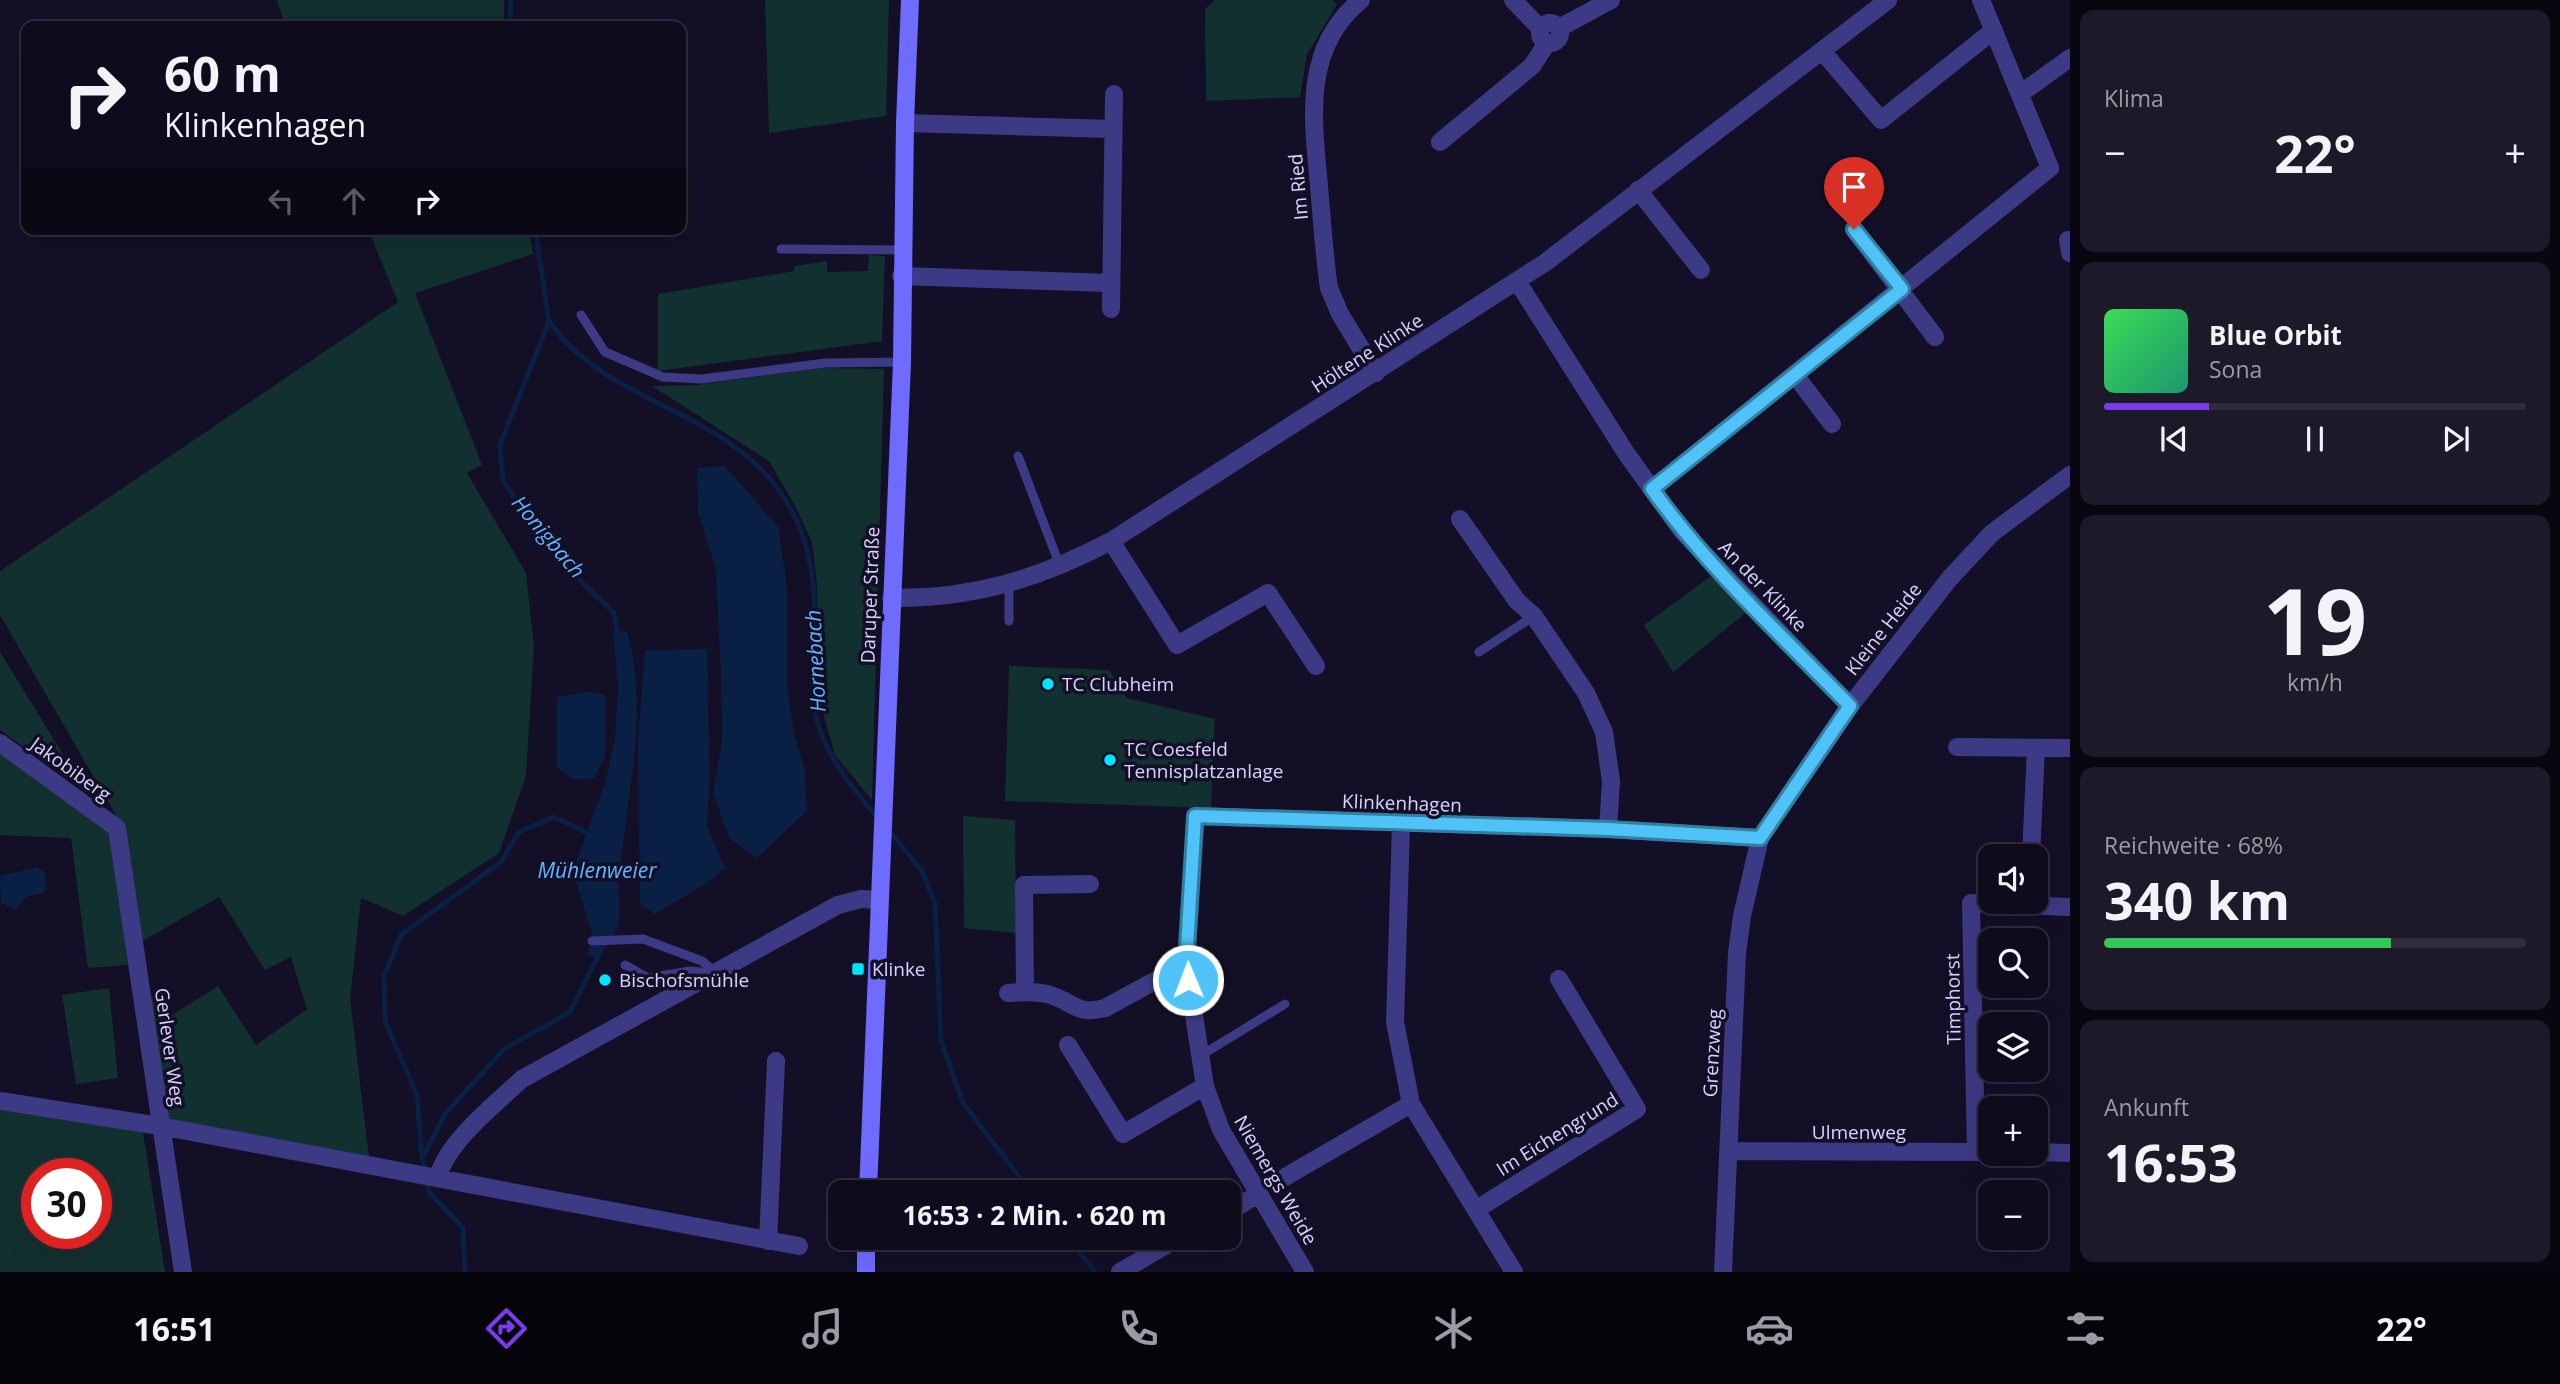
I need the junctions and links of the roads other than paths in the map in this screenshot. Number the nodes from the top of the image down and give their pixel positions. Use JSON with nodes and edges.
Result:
{"nodes":[{"id":1,"x":910,"y":0,"type":"edge"},
{"id":2,"x":1361,"y":0,"type":"edge"},
{"id":3,"x":1513,"y":0,"type":"edge"},
{"id":4,"x":1611,"y":0,"type":"edge"},
{"id":5,"x":1888,"y":0,"type":"edge"},
{"id":6,"x":1981,"y":0,"type":"edge"},
{"id":7,"x":1994,"y":30,"type":"junction"},
{"id":8,"x":1544,"y":35,"type":"junction"},
{"id":9,"x":1822,"y":51,"type":"junction"},
{"id":10,"x":2070,"y":58,"type":"edge"},
{"id":11,"x":1114,"y":94,"type":"dead end"},
{"id":12,"x":2020,"y":94,"type":"junction"},
{"id":13,"x":905,"y":123,"type":"junction"},
{"id":14,"x":1112,"y":129,"type":"junction"},
{"id":15,"x":1440,"y":142,"type":"dead end"},
{"id":16,"x":1638,"y":190,"type":"junction"},
{"id":17,"x":1854,"y":229,"type":"dead end"},
{"id":18,"x":781,"y":249,"type":"dead end"},
{"id":19,"x":902,"y":250,"type":"junction"},
{"id":20,"x":1701,"y":270,"type":"dead end"},
{"id":21,"x":901,"y":276,"type":"junction"},
{"id":22,"x":1517,"y":281,"type":"junction"},
{"id":23,"x":1110,"y":283,"type":"junction"},
{"id":24,"x":1902,"y":289,"type":"junction"},
{"id":25,"x":1111,"y":309,"type":"dead end"},
{"id":26,"x":581,"y":316,"type":"dead end"},
{"id":27,"x":1936,"y":337,"type":"dead end"},
{"id":28,"x":902,"y":362,"type":"junction"},
{"id":29,"x":1376,"y":373,"type":"junction"},
{"id":30,"x":1795,"y":375,"type":"junction"},
{"id":31,"x":1832,"y":424,"type":"dead end"},
{"id":32,"x":1018,"y":456,"type":"dead end"},
{"id":33,"x":2070,"y":475,"type":"edge"},
{"id":34,"x":1652,"y":489,"type":"junction"},
{"id":35,"x":2070,"y":496,"type":"edge"},
{"id":36,"x":1460,"y":519,"type":"dead end"},
{"id":37,"x":1111,"y":541,"type":"junction"},
{"id":38,"x":1060,"y":568,"type":"junction"},
{"id":39,"x":1009,"y":584,"type":"junction"},
{"id":40,"x":891,"y":598,"type":"junction"},
{"id":41,"x":1534,"y":617,"type":"junction"},
{"id":42,"x":1009,"y":621,"type":"dead end"},
{"id":43,"x":1479,"y":652,"type":"dead end"},
{"id":44,"x":1315,"y":666,"type":"dead end"},
{"id":45,"x":1850,"y":706,"type":"junction"},
{"id":46,"x":0,"y":743,"type":"edge"},
{"id":47,"x":1957,"y":747,"type":"dead end"},
{"id":48,"x":2036,"y":748,"type":"junction"},
{"id":49,"x":2070,"y":748,"type":"edge"},
{"id":50,"x":1195,"y":816,"type":"joint"},
{"id":51,"x":1401,"y":825,"type":"junction"},
{"id":52,"x":117,"y":828,"type":"joint"},
{"id":53,"x":1608,"y":829,"type":"junction"},
{"id":54,"x":1760,"y":838,"type":"junction"},
{"id":55,"x":2032,"y":844,"type":"edge"},
{"id":56,"x":1090,"y":884,"type":"dead end"},
{"id":57,"x":879,"y":900,"type":"junction"},
{"id":58,"x":1978,"y":903,"type":"edge"},
{"id":59,"x":2048,"y":905,"type":"edge"},
{"id":60,"x":2070,"y":907,"type":"edge"},
{"id":61,"x":592,"y":941,"type":"dead end"},
{"id":62,"x":1186,"y":964,"type":"junction"},
{"id":63,"x":625,"y":965,"type":"dead end"},
{"id":64,"x":716,"y":973,"type":"junction"},
{"id":65,"x":1559,"y":979,"type":"dead end"},
{"id":66,"x":1285,"y":1004,"type":"dead end"},
{"id":67,"x":1068,"y":1045,"type":"dead end"},
{"id":68,"x":1200,"y":1056,"type":"junction"},
{"id":69,"x":776,"y":1060,"type":"dead end"},
{"id":70,"x":1205,"y":1086,"type":"junction"},
{"id":71,"x":1980,"y":1096,"type":"edge"},
{"id":72,"x":0,"y":1101,"type":"edge"},
{"id":73,"x":1411,"y":1104,"type":"junction"},
{"id":74,"x":160,"y":1126,"type":"junction"},
{"id":75,"x":1728,"y":1152,"type":"junction"},
{"id":76,"x":1978,"y":1152,"type":"edge"},
{"id":77,"x":2048,"y":1152,"type":"edge"},
{"id":78,"x":2070,"y":1153,"type":"edge"},
{"id":79,"x":434,"y":1176,"type":"junction"},
{"id":80,"x":868,"y":1180,"type":"edge"},
{"id":81,"x":1280,"y":1180,"type":"dead end"},
{"id":82,"x":1258,"y":1194,"type":"junction"},
{"id":83,"x":1241,"y":1205,"type":"edge"},
{"id":84,"x":1477,"y":1209,"type":"junction"},
{"id":85,"x":768,"y":1241,"type":"junction"},
{"id":86,"x":799,"y":1246,"type":"dead end"},
{"id":87,"x":866,"y":1250,"type":"edge"},
{"id":88,"x":1158,"y":1250,"type":"edge"},
{"id":89,"x":183,"y":1272,"type":"edge"},
{"id":90,"x":866,"y":1272,"type":"edge"},
{"id":91,"x":1120,"y":1272,"type":"edge"},
{"id":92,"x":1305,"y":1272,"type":"edge"},
{"id":93,"x":1514,"y":1272,"type":"edge"},
{"id":94,"x":1723,"y":1272,"type":"edge"}],
"edges":[{"from":1,"to":13,"type":"street","name":"Daruper Straße"},
{"from":2,"to":29,"type":"street","name":"Im Ried"},
{"from":3,"to":8,"type":"street"},
{"from":4,"to":8,"type":"street"},
{"from":5,"to":9,"type":"street","name":"Höltene Klinke"},
{"from":6,"to":7,"type":"street"},
{"from":7,"to":9,"type":"street"},
{"from":7,"to":12,"type":"street"},
{"from":8,"to":15,"type":"street"},
{"from":9,"to":16,"type":"street","name":"Höltene Klinke"},
{"from":10,"to":12,"type":"street"},
{"from":11,"to":14,"type":"street"},
{"from":12,"to":24,"type":"street"},
{"from":13,"to":14,"type":"street"},
{"from":13,"to":19,"type":"street","name":"Daruper Straße"},
{"from":14,"to":23,"type":"street"},
{"from":16,"to":20,"type":"street"},
{"from":16,"to":22,"type":"street","name":"Höltene Klinke"},
{"from":17,"to":24,"type":"street"},
{"from":18,"to":19,"type":"lane"},
{"from":19,"to":21,"type":"street","name":"Daruper Straße"},
{"from":21,"to":23,"type":"street"},
{"from":21,"to":28,"type":"street","name":"Daruper Straße"},
{"from":22,"to":29,"type":"street","name":"Höltene Klinke"},
{"from":22,"to":34,"type":"street","name":"An der Klinke"},
{"from":23,"to":25,"type":"street"},
{"from":24,"to":27,"type":"street"},
{"from":24,"to":30,"type":"street"},
{"from":26,"to":28,"type":"lane"},
{"from":28,"to":40,"type":"street","name":"Daruper Straße"},
{"from":29,"to":37,"type":"street","name":"Höltene Klinke"},
{"from":30,"to":31,"type":"street"},
{"from":30,"to":34,"type":"street"},
{"from":32,"to":38,"type":"lane"},
{"from":33,"to":35,"type":"street","name":"Kleine Heide"},
{"from":33,"to":45,"type":"street","name":"Kleine Heide"},
{"from":34,"to":45,"type":"street","name":"An der Klinke"},
{"from":36,"to":41,"type":"street"},
{"from":37,"to":38,"type":"street","name":"Höltene Klinke"},
{"from":37,"to":44,"type":"street"},
{"from":38,"to":39,"type":"street","name":"Höltene Klinke"},
{"from":39,"to":40,"type":"street","name":"Höltene Klinke"},
{"from":39,"to":42,"type":"lane"},
{"from":40,"to":57,"type":"street","name":"Daruper Straße"},
{"from":41,"to":43,"type":"lane"},
{"from":41,"to":53,"type":"street"},
{"from":45,"to":54,"type":"street","name":"Kleine Heide"},
{"from":46,"to":52,"type":"street","name":"Jakobiberg"},
{"from":47,"to":48,"type":"street"},
{"from":48,"to":49,"type":"street"},
{"from":48,"to":55,"type":"street"},
{"from":50,"to":51,"type":"street","name":"Klinkenhagen"},
{"from":50,"to":62,"type":"street","name":"Niemergs Weide"},
{"from":51,"to":53,"type":"street","name":"Klinkenhagen"},
{"from":51,"to":73,"type":"street"},
{"from":52,"to":74,"type":"street","name":"Gerlever Weg"},
{"from":53,"to":54,"type":"street","name":"Klinkenhagen"},
{"from":54,"to":75,"type":"street","name":"Grenzweg"},
{"from":56,"to":62,"type":"street"},
{"from":57,"to":64,"type":"street"},
{"from":57,"to":80,"type":"street","name":"Daruper Straße"},
{"from":58,"to":71,"type":"street","name":"Timphorst"},
{"from":59,"to":60,"type":"street","name":"Timphorst"},
{"from":61,"to":64,"type":"lane"},
{"from":62,"to":68,"type":"street","name":"Niemergs Weide"},
{"from":63,"to":64,"type":"lane"},
{"from":64,"to":79,"type":"street"},
{"from":65,"to":84,"type":"street","name":"Im Eichengrund"},
{"from":66,"to":68,"type":"lane"},
{"from":67,"to":70,"type":"street"},
{"from":68,"to":70,"type":"street","name":"Niemergs Weide"},
{"from":69,"to":85,"type":"street"},
{"from":70,"to":82,"type":"street","name":"Niemergs Weide"},
{"from":72,"to":74,"type":"street"},
{"from":73,"to":81,"type":"street"},
{"from":73,"to":84,"type":"street"},
{"from":74,"to":79,"type":"street"},
{"from":74,"to":89,"type":"street","name":"Gerlever Weg"},
{"from":75,"to":76,"type":"street","name":"Ulmenweg"},
{"from":75,"to":94,"type":"street","name":"Grenzweg"},
{"from":77,"to":78,"type":"street"},
{"from":79,"to":85,"type":"street"},
{"from":82,"to":83,"type":"street"},
{"from":82,"to":92,"type":"street","name":"Niemergs Weide"},
{"from":84,"to":93,"type":"street"},
{"from":85,"to":86,"type":"street"},
{"from":87,"to":90,"type":"street"},
{"from":88,"to":91,"type":"street"}]}
